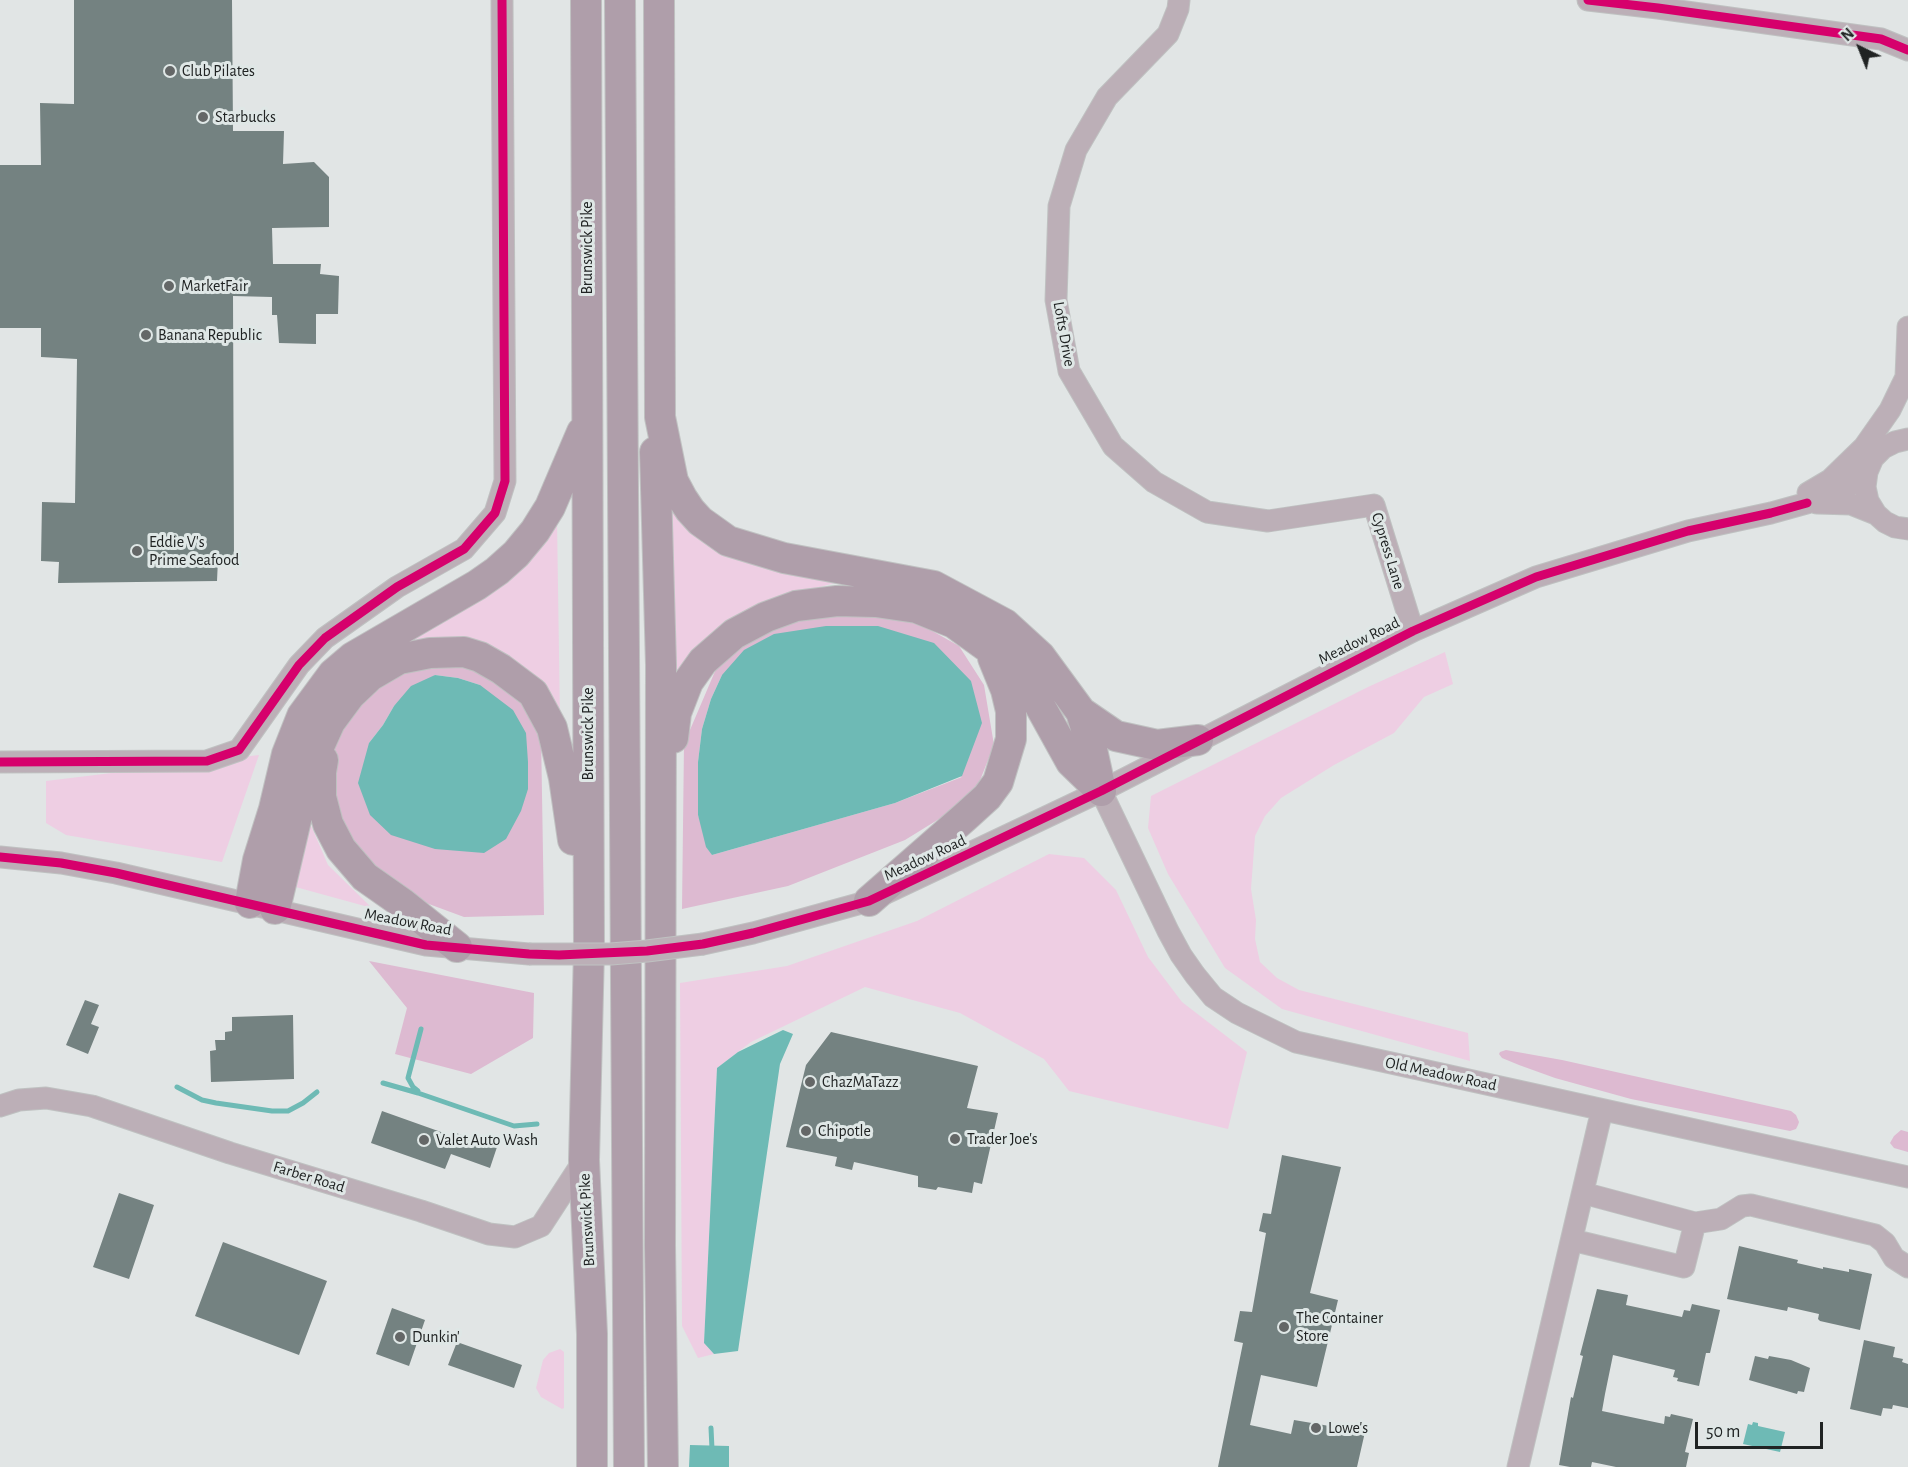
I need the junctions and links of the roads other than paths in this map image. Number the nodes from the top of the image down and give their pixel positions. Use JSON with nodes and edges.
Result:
{"nodes":[{"id":1,"x":502,"y":0,"type":"edge"},
{"id":2,"x":586,"y":0,"type":"edge"},
{"id":3,"x":620,"y":0,"type":"edge"},
{"id":4,"x":659,"y":0,"type":"edge"},
{"id":5,"x":676,"y":0,"type":"edge"},
{"id":6,"x":1179,"y":0,"type":"edge"},
{"id":7,"x":1588,"y":0,"type":"edge"},
{"id":8,"x":1908,"y":50,"type":"edge"},
{"id":9,"x":660,"y":61,"type":"junction"},
{"id":10,"x":1908,"y":327,"type":"edge"},
{"id":11,"x":1907,"y":380,"type":"edge"},
{"id":12,"x":660,"y":417,"type":"junction"},
{"id":13,"x":587,"y":421,"type":"junction"},
{"id":14,"x":1908,"y":439,"type":"edge"},
{"id":15,"x":1883,"y":448,"type":"junction"},
{"id":16,"x":1867,"y":472,"type":"junction"},
{"id":17,"x":1807,"y":503,"type":"junction"},
{"id":18,"x":1374,"y":505,"type":"joint"},
{"id":19,"x":1771,"y":513,"type":"junction"},
{"id":20,"x":1876,"y":514,"type":"junction"},
{"id":21,"x":1908,"y":529,"type":"edge"},
{"id":22,"x":1413,"y":631,"type":"junction"},
{"id":23,"x":988,"y":647,"type":"junction"},
{"id":24,"x":1081,"y":712,"type":"junction"},
{"id":25,"x":330,"y":722,"type":"junction"},
{"id":26,"x":1198,"y":740,"type":"junction"},
{"id":27,"x":0,"y":762,"type":"edge"},
{"id":28,"x":1101,"y":791,"type":"junction"},
{"id":29,"x":661,"y":828,"type":"junction"},
{"id":30,"x":0,"y":857,"type":"edge"},
{"id":31,"x":869,"y":901,"type":"junction"},
{"id":32,"x":262,"y":906,"type":"junction"},
{"id":33,"x":457,"y":947,"type":"junction"},
{"id":34,"x":589,"y":949,"type":"junction"},
{"id":35,"x":0,"y":1106,"type":"edge"},
{"id":36,"x":1602,"y":1110,"type":"junction"},
{"id":37,"x":584,"y":1160,"type":"junction"},
{"id":38,"x":1908,"y":1177,"type":"edge"},
{"id":39,"x":1583,"y":1193,"type":"junction"},
{"id":40,"x":1695,"y":1223,"type":"junction"},
{"id":41,"x":1572,"y":1240,"type":"junction"},
{"id":42,"x":1908,"y":1267,"type":"edge"},
{"id":43,"x":592,"y":1467,"type":"edge"},
{"id":44,"x":629,"y":1467,"type":"edge"},
{"id":45,"x":663,"y":1467,"type":"edge"},
{"id":46,"x":1518,"y":1467,"type":"edge"}],
"edges":[{"from":1,"to":27,"type":"street"},
{"from":2,"to":13,"type":"highway","name":"Brunswick Pike"},
{"from":3,"to":44,"type":"highway","name":"Brunswick Pike"},
{"from":4,"to":9,"type":"highway"},
{"from":5,"to":9,"type":"highway"},
{"from":6,"to":18,"type":"street","name":"Lofts Drive"},
{"from":7,"to":8,"type":"street"},
{"from":9,"to":12,"type":"highway"},
{"from":10,"to":11,"type":"street"},
{"from":11,"to":15,"type":"street","name":"Meadow Road"},
{"from":11,"to":19,"type":"street"},
{"from":12,"to":24,"type":"highway"},
{"from":12,"to":29,"type":"highway"},
{"from":13,"to":32,"type":"highway"},
{"from":13,"to":34,"type":"highway","name":"Brunswick Pike"},
{"from":14,"to":15,"type":"street"},
{"from":15,"to":16,"type":"street","name":"Meadow Road"},
{"from":16,"to":17,"type":"street","name":"Meadow Road"},
{"from":16,"to":20,"type":"street"},
{"from":17,"to":19,"type":"street","name":"Meadow Road"},
{"from":17,"to":20,"type":"street","name":"Meadow Road"},
{"from":18,"to":22,"type":"street","name":"Cypress Lane"},
{"from":19,"to":22,"type":"street","name":"Meadow Road"},
{"from":20,"to":21,"type":"street","name":"Meadow Road"},
{"from":22,"to":26,"type":"street","name":"Meadow Road"},
{"from":23,"to":28,"type":"highway"},
{"from":23,"to":29,"type":"highway"},
{"from":23,"to":31,"type":"highway"},
{"from":24,"to":26,"type":"highway"},
{"from":24,"to":28,"type":"highway"},
{"from":25,"to":32,"type":"highway"},
{"from":25,"to":33,"type":"highway"},
{"from":25,"to":34,"type":"highway"},
{"from":26,"to":28,"type":"street","name":"Meadow Road"},
{"from":28,"to":31,"type":"street","name":"Meadow Road"},
{"from":28,"to":36,"type":"street","name":"Old Meadow Road"},
{"from":29,"to":45,"type":"highway"},
{"from":30,"to":32,"type":"street","name":"Meadow Road"},
{"from":31,"to":33,"type":"street","name":"Meadow Road","bridge":true},
{"from":32,"to":33,"type":"street","name":"Meadow Road"},
{"from":34,"to":37,"type":"highway","name":"Brunswick Pike"},
{"from":35,"to":37,"type":"street","name":"Farber Road"},
{"from":36,"to":38,"type":"street","name":"Old Meadow Road"},
{"from":36,"to":39,"type":"street"},
{"from":37,"to":43,"type":"highway","name":"Brunswick Pike"},
{"from":39,"to":40,"type":"street"},
{"from":39,"to":41,"type":"street"},
{"from":40,"to":41,"type":"street"},
{"from":40,"to":42,"type":"street"},
{"from":41,"to":46,"type":"street"}]}
